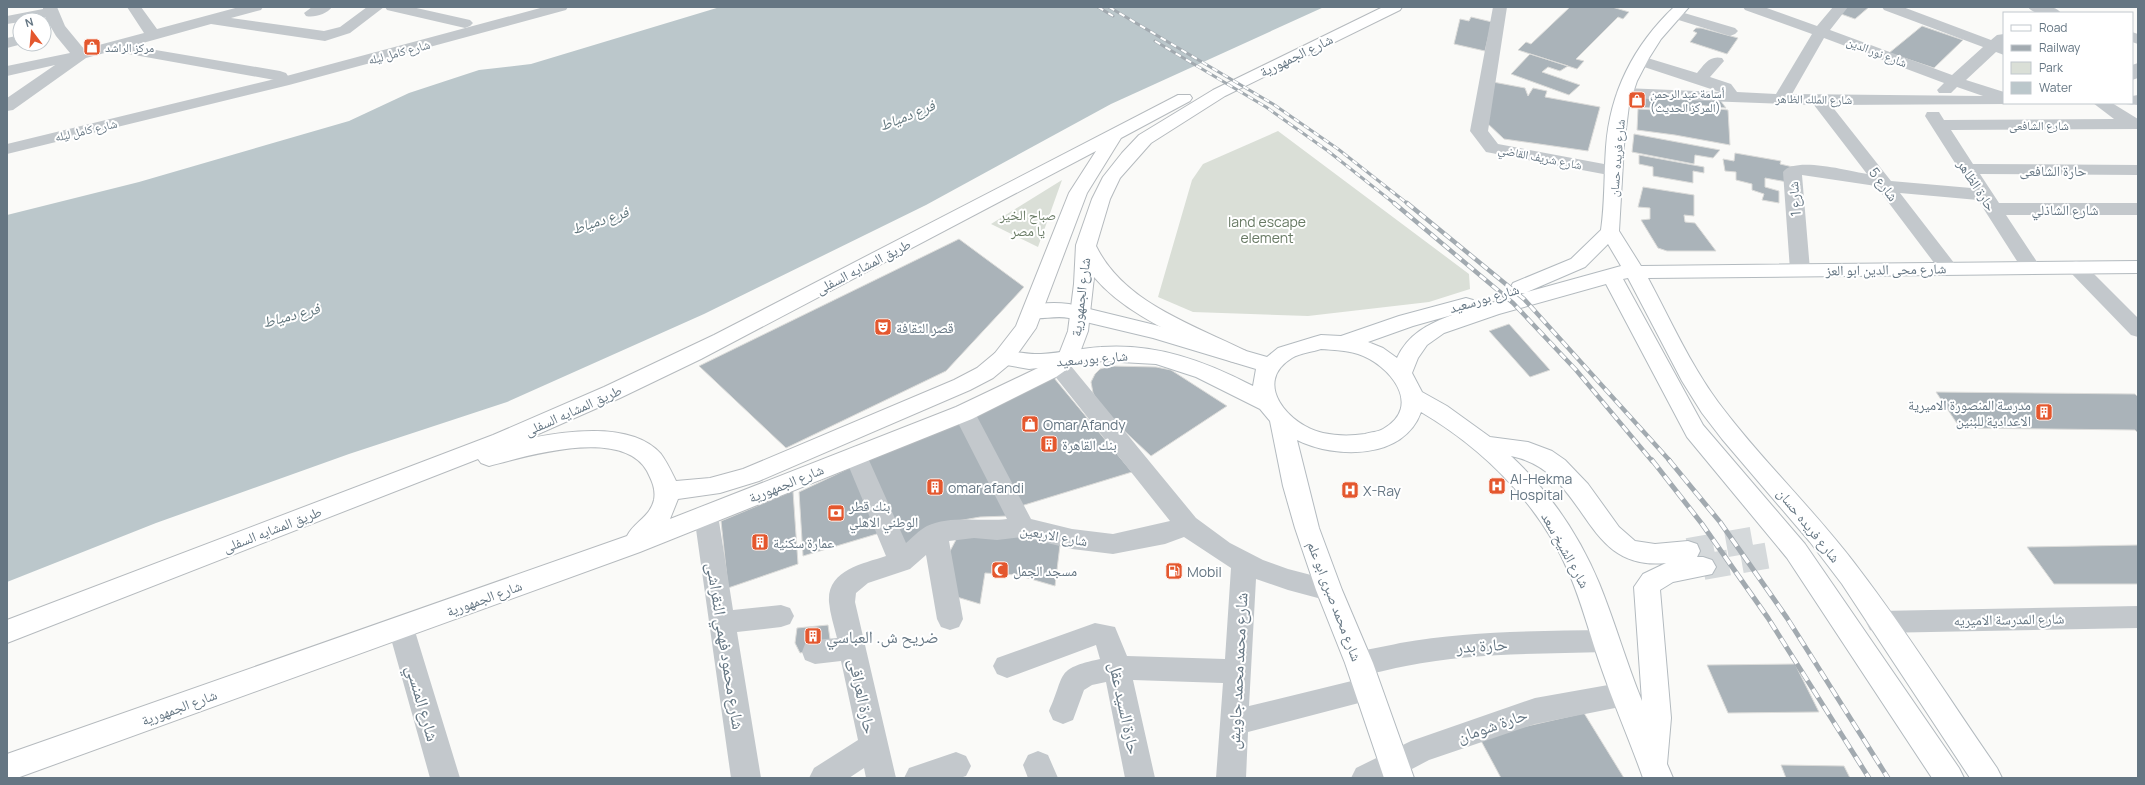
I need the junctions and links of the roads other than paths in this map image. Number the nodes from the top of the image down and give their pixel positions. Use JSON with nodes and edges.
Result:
{"nodes":[{"id":1,"x":134,"y":7,"type":"edge"},
{"id":2,"x":256,"y":7,"type":"edge"},
{"id":3,"x":325,"y":7,"type":"edge"},
{"id":4,"x":376,"y":7,"type":"edge"},
{"id":5,"x":392,"y":7,"type":"edge"},
{"id":6,"x":526,"y":7,"type":"edge"},
{"id":7,"x":561,"y":7,"type":"edge"},
{"id":8,"x":1370,"y":7,"type":"edge"},
{"id":9,"x":1395,"y":7,"type":"edge"},
{"id":10,"x":1500,"y":7,"type":"edge"},
{"id":11,"x":1750,"y":7,"type":"edge"},
{"id":12,"x":1889,"y":7,"type":"edge"},
{"id":13,"x":2035,"y":7,"type":"edge"},
{"id":14,"x":1834,"y":8,"type":"edge"},
{"id":15,"x":50,"y":9,"type":"edge"},
{"id":16,"x":1774,"y":10,"type":"edge"},
{"id":17,"x":1678,"y":11,"type":"edge"},
{"id":18,"x":2051,"y":12,"type":"edge"},
{"id":19,"x":311,"y":13,"type":"dead end"},
{"id":20,"x":7,"y":20,"type":"edge"},
{"id":21,"x":210,"y":20,"type":"junction"},
{"id":22,"x":487,"y":23,"type":"junction"},
{"id":23,"x":465,"y":27,"type":"junction"},
{"id":24,"x":61,"y":31,"type":"junction"},
{"id":25,"x":1730,"y":31,"type":"dead end"},
{"id":26,"x":1821,"y":31,"type":"junction"},
{"id":27,"x":52,"y":33,"type":"edge"},
{"id":28,"x":153,"y":35,"type":"junction"},
{"id":29,"x":2000,"y":44,"type":"edge"},
{"id":30,"x":112,"y":46,"type":"junction"},
{"id":31,"x":80,"y":55,"type":"junction"},
{"id":32,"x":1640,"y":61,"type":"junction"},
{"id":33,"x":1716,"y":61,"type":"dead end"},
{"id":34,"x":7,"y":71,"type":"edge"},
{"id":35,"x":280,"y":76,"type":"junction"},
{"id":36,"x":1700,"y":79,"type":"junction"},
{"id":37,"x":1955,"y":81,"type":"junction"},
{"id":38,"x":7,"y":84,"type":"edge"},
{"id":39,"x":32,"y":90,"type":"junction"},
{"id":40,"x":1624,"y":93,"type":"junction"},
{"id":41,"x":236,"y":94,"type":"junction"},
{"id":42,"x":1732,"y":97,"type":"junction"},
{"id":43,"x":2003,"y":97,"type":"edge"},
{"id":44,"x":1781,"y":99,"type":"junction"},
{"id":45,"x":1820,"y":100,"type":"junction"},
{"id":46,"x":2003,"y":101,"type":"edge"},
{"id":47,"x":1928,"y":102,"type":"junction"},
{"id":48,"x":2103,"y":104,"type":"edge"},
{"id":49,"x":7,"y":106,"type":"edge"},
{"id":50,"x":1939,"y":125,"type":"junction"},
{"id":51,"x":2137,"y":125,"type":"edge"},
{"id":52,"x":1115,"y":135,"type":"junction"},
{"id":53,"x":7,"y":148,"type":"edge"},
{"id":54,"x":1968,"y":170,"type":"junction"},
{"id":55,"x":2138,"y":170,"type":"edge"},
{"id":56,"x":1614,"y":171,"type":"junction"},
{"id":57,"x":1884,"y":184,"type":"junction"},
{"id":58,"x":1988,"y":202,"type":"junction"},
{"id":59,"x":2138,"y":210,"type":"edge"},
{"id":60,"x":1610,"y":231,"type":"junction"},
{"id":61,"x":1086,"y":245,"type":"junction"},
{"id":62,"x":2076,"y":267,"type":"junction"},
{"id":63,"x":2138,"y":267,"type":"edge"},
{"id":64,"x":1948,"y":268,"type":"junction"},
{"id":65,"x":2031,"y":268,"type":"junction"},
{"id":66,"x":1800,"y":270,"type":"junction"},
{"id":67,"x":1634,"y":271,"type":"junction"},
{"id":68,"x":1611,"y":275,"type":"junction"},
{"id":69,"x":1032,"y":312,"type":"junction"},
{"id":70,"x":1080,"y":314,"type":"junction"},
{"id":71,"x":2131,"y":316,"type":"edge"},
{"id":72,"x":2138,"y":330,"type":"edge"},
{"id":73,"x":1344,"y":343,"type":"junction"},
{"id":74,"x":1238,"y":356,"type":"junction"},
{"id":75,"x":1003,"y":358,"type":"junction"},
{"id":76,"x":1063,"y":362,"type":"junction"},
{"id":77,"x":1269,"y":365,"type":"junction"},
{"id":78,"x":1406,"y":385,"type":"junction"},
{"id":79,"x":1274,"y":412,"type":"junction"},
{"id":80,"x":964,"y":413,"type":"junction"},
{"id":81,"x":1485,"y":445,"type":"junction"},
{"id":82,"x":856,"y":455,"type":"junction"},
{"id":83,"x":416,"y":472,"type":"junction"},
{"id":84,"x":667,"y":490,"type":"junction"},
{"id":85,"x":706,"y":515,"type":"junction"},
{"id":86,"x":1187,"y":525,"type":"junction"},
{"id":87,"x":1023,"y":527,"type":"junction"},
{"id":88,"x":935,"y":533,"type":"junction"},
{"id":89,"x":631,"y":545,"type":"junction"},
{"id":90,"x":901,"y":562,"type":"junction"},
{"id":91,"x":1244,"y":564,"type":"junction"},
{"id":92,"x":1329,"y":590,"type":"junction"},
{"id":93,"x":781,"y":616,"type":"dead end"},
{"id":94,"x":2138,"y":617,"type":"edge"},
{"id":95,"x":950,"y":619,"type":"dead end"},
{"id":96,"x":723,"y":622,"type":"junction"},
{"id":97,"x":1879,"y":622,"type":"junction"},
{"id":98,"x":401,"y":628,"type":"junction"},
{"id":99,"x":7,"y":632,"type":"edge"},
{"id":100,"x":1606,"y":641,"type":"junction"},
{"id":101,"x":853,"y":648,"type":"junction"},
{"id":102,"x":815,"y":652,"type":"dead end"},
{"id":103,"x":1359,"y":663,"type":"junction"},
{"id":104,"x":1007,"y":666,"type":"dead end"},
{"id":105,"x":1117,"y":668,"type":"junction"},
{"id":106,"x":1237,"y":672,"type":"junction"},
{"id":107,"x":1368,"y":688,"type":"junction"},
{"id":108,"x":1625,"y":694,"type":"junction"},
{"id":109,"x":1063,"y":711,"type":"dead end"},
{"id":110,"x":1235,"y":722,"type":"junction"},
{"id":111,"x":874,"y":746,"type":"junction"},
{"id":112,"x":956,"y":766,"type":"dead end"},
{"id":113,"x":7,"y":768,"type":"edge"},
{"id":114,"x":1396,"y":770,"type":"edge"},
{"id":115,"x":1656,"y":771,"type":"edge"},
{"id":116,"x":444,"y":778,"type":"edge"},
{"id":117,"x":746,"y":778,"type":"edge"},
{"id":118,"x":824,"y":778,"type":"edge"},
{"id":119,"x":880,"y":778,"type":"edge"},
{"id":120,"x":919,"y":778,"type":"edge"},
{"id":121,"x":1140,"y":778,"type":"edge"},
{"id":122,"x":1231,"y":778,"type":"edge"},
{"id":123,"x":1366,"y":778,"type":"edge"},
{"id":124,"x":1949,"y":778,"type":"edge"},
{"id":125,"x":1987,"y":778,"type":"edge"}],
"edges":[{"from":1,"to":28,"type":"street"},
{"from":2,"to":21,"type":"street"},
{"from":3,"to":19,"type":"street"},
{"from":4,"to":21,"type":"street"},
{"from":5,"to":23,"type":"street"},
{"from":6,"to":22,"type":"street","name":"شارع كامل ليله"},
{"from":7,"to":22,"type":"street","name":"شارع كامل ليله"},
{"from":8,"to":52,"type":"main road","name":"شارع الجمهورية"},
{"from":9,"to":61,"type":"main road","name":"شارع الجمهورية"},
{"from":10,"to":56,"type":"street","name":"شارع شريف القاضي"},
{"from":11,"to":16,"type":"street","name":"شارع نور الدين"},
{"from":12,"to":29,"type":"street"},
{"from":13,"to":18,"type":"street"},
{"from":14,"to":26,"type":"street"},
{"from":15,"to":20,"type":"street"},
{"from":15,"to":24,"type":"street"},
{"from":16,"to":26,"type":"street","name":"شارع نور الدين"},
{"from":17,"to":25,"type":"street"},
{"from":17,"to":32,"type":"main road","name":"شارع فريده حسان"},
{"from":21,"to":28,"type":"street"},
{"from":22,"to":23,"type":"street","name":"شارع كامل ليله"},
{"from":23,"to":35,"type":"street","name":"شارع كامل ليله"},
{"from":23,"to":41,"type":"street","name":"شارع كامل ليله"},
{"from":24,"to":27,"type":"street"},
{"from":24,"to":31,"type":"street"},
{"from":26,"to":37,"type":"street","name":"شارع نور الدين"},
{"from":26,"to":44,"type":"street"},
{"from":28,"to":30,"type":"street"},
{"from":29,"to":37,"type":"street"},
{"from":30,"to":31,"type":"street"},
{"from":30,"to":35,"type":"street"},
{"from":31,"to":34,"type":"street"},
{"from":31,"to":39,"type":"street"},
{"from":32,"to":36,"type":"street"},
{"from":32,"to":40,"type":"main road","name":"شارع فريده حسان"},
{"from":33,"to":36,"type":"street"},
{"from":35,"to":41,"type":"street","name":"شارع كامل ليله"},
{"from":36,"to":42,"type":"street"},
{"from":37,"to":43,"type":"street","name":"شارع نور الدين"},
{"from":37,"to":47,"type":"street"},
{"from":38,"to":39,"type":"street"},
{"from":39,"to":49,"type":"street"},
{"from":40,"to":42,"type":"street","name":"شارع الملك الظاهر"},
{"from":40,"to":56,"type":"main road","name":"شارع فريده حسان"},
{"from":41,"to":53,"type":"street","name":"شارع كامل ليله"},
{"from":42,"to":44,"type":"street","name":"شارع الملك الظاهر"},
{"from":44,"to":45,"type":"street","name":"شارع الملك الظاهر"},
{"from":45,"to":47,"type":"street","name":"شارع الملك الظاهر"},
{"from":45,"to":57,"type":"street","name":"شارع 5"},
{"from":46,"to":47,"type":"street","name":"شارع الملك الظاهر"},
{"from":47,"to":50,"type":"street","name":"حارة الظاهر"},
{"from":48,"to":51,"type":"street"},
{"from":50,"to":51,"type":"street","name":"شارع الشافعى"},
{"from":50,"to":54,"type":"street","name":"حارة الظاهر"},
{"from":52,"to":69,"type":"main road","name":"شارع الجمهورية"},
{"from":52,"to":83,"type":"main road","name":"طريق المشايه السفلى"},
{"from":54,"to":55,"type":"street","name":"حارة الشافعى"},
{"from":54,"to":58,"type":"street","name":"حارة الظاهر"},
{"from":56,"to":60,"type":"main road","name":"شارع فريده حسان"},
{"from":57,"to":58,"type":"street","name":"شارع الشاذلي"},
{"from":57,"to":64,"type":"street","name":"شارع 5"},
{"from":57,"to":66,"type":"street","name":"شارع 1"},
{"from":58,"to":59,"type":"street","name":"شارع الشاذلي"},
{"from":58,"to":65,"type":"street","name":"حارة الظاهر"},
{"from":60,"to":67,"type":"main road","name":"شارع فريده حسان"},
{"from":60,"to":73,"type":"main road","name":"شارع بورسعيد"},
{"from":61,"to":70,"type":"main road","name":"شارع الجمهورية"},
{"from":61,"to":74,"type":"main road"},
{"from":62,"to":63,"type":"main road","name":"شارع محى الدين ابو العز"},
{"from":62,"to":65,"type":"main road","name":"شارع محى الدين ابو العز"},
{"from":62,"to":71,"type":"street"},
{"from":64,"to":65,"type":"main road","name":"شارع محى الدين ابو العز"},
{"from":64,"to":66,"type":"main road","name":"شارع محى الدين ابو العز"},
{"from":66,"to":67,"type":"main road","name":"شارع محى الدين ابو العز"},
{"from":67,"to":68,"type":"main road","name":"شارع بورسعيد"},
{"from":67,"to":97,"type":"main road","name":"شارع فريده حسان"},
{"from":68,"to":78,"type":"main road","name":"شارع بورسعيد"},
{"from":68,"to":124,"type":"main road","name":"شارع فريده حسان"},
{"from":69,"to":70,"type":"main road","name":"شارع بورسعيد"},
{"from":69,"to":75,"type":"main road","name":"شارع الجمهورية"},
{"from":70,"to":74,"type":"main road","name":"شارع بورسعيد"},
{"from":70,"to":76,"type":"main road","name":"شارع الجمهورية"},
{"from":71,"to":72,"type":"street"},
{"from":73,"to":77,"type":"main road"},
{"from":73,"to":78,"type":"main road"},
{"from":74,"to":77,"type":"main road","name":"شارع بورسعيد"},
{"from":75,"to":76,"type":"main road","name":"شارع بورسعيد"},
{"from":75,"to":84,"type":"main road","name":"شارع الجمهورية"},
{"from":76,"to":79,"type":"main road","name":"شارع بورسعيد"},
{"from":76,"to":80,"type":"main road","name":"شارع الجمهورية"},
{"from":76,"to":86,"type":"street"},
{"from":77,"to":79,"type":"main road"},
{"from":78,"to":79,"type":"main road"},
{"from":78,"to":81,"type":"main road","name":"شارع الشيخ سعد"},
{"from":79,"to":92,"type":"main road","name":"شارع محمد صبرى ابو علم"},
{"from":80,"to":82,"type":"main road","name":"شارع الجمهورية"},
{"from":80,"to":87,"type":"street"},
{"from":81,"to":100,"type":"main road","name":"شارع الشيخ سعد"},
{"from":81,"to":115,"type":"main road"},
{"from":82,"to":85,"type":"main road","name":"شارع الجمهورية"},
{"from":82,"to":90,"type":"street"},
{"from":83,"to":84,"type":"main road"},
{"from":83,"to":99,"type":"main road","name":"طريق المشايه السفلى"},
{"from":84,"to":89,"type":"main road"},
{"from":85,"to":89,"type":"main road","name":"شارع الجمهورية"},
{"from":85,"to":96,"type":"street","name":"شارع محمود فهمي النقراشى"},
{"from":86,"to":87,"type":"street","name":"شارع الاربعين"},
{"from":86,"to":91,"type":"street"},
{"from":87,"to":88,"type":"street","name":"شارع الاربعين"},
{"from":88,"to":90,"type":"street"},
{"from":88,"to":95,"type":"street"},
{"from":89,"to":98,"type":"main road","name":"شارع الجمهورية"},
{"from":90,"to":101,"type":"street","name":"حارة العراقى"},
{"from":91,"to":92,"type":"street"},
{"from":91,"to":106,"type":"street","name":"شارع محمد محمد جاويش"},
{"from":92,"to":103,"type":"main road","name":"شارع محمد صبرى ابو علم"},
{"from":93,"to":96,"type":"street"},
{"from":94,"to":97,"type":"street","name":"شارع المدرسة الاميريه"},
{"from":96,"to":117,"type":"street","name":"شارع محمود فهمي النقراشى"},
{"from":97,"to":125,"type":"main road","name":"شارع فريده حسان"},
{"from":98,"to":113,"type":"main road","name":"شارع الجمهورية"},
{"from":98,"to":116,"type":"street","name":"شارع المنسي"},
{"from":100,"to":103,"type":"street","name":"حارة بدر"},
{"from":100,"to":108,"type":"main road","name":"شارع الشيخ سعد"},
{"from":101,"to":102,"type":"street"},
{"from":101,"to":111,"type":"street","name":"حارة العراقى"},
{"from":103,"to":107,"type":"main road","name":"شارع محمد صبرى ابو علم"},
{"from":104,"to":105,"type":"street","name":"حارة السيد عقل"},
{"from":105,"to":106,"type":"street"},
{"from":105,"to":109,"type":"street"},
{"from":105,"to":121,"type":"street","name":"حارة السيد عقل"},
{"from":106,"to":110,"type":"street","name":"شارع محمد محمد جاويش"},
{"from":107,"to":110,"type":"street"},
{"from":107,"to":114,"type":"main road","name":"شارع محمد صبرى ابو علم"},
{"from":108,"to":114,"type":"street","name":"حارة شومان"},
{"from":108,"to":115,"type":"main road","name":"شارع الشيخ سعد"},
{"from":110,"to":122,"type":"street","name":"شارع محمد محمد جاويش"},
{"from":111,"to":118,"type":"street"},
{"from":111,"to":119,"type":"street","name":"حارة العراقى"},
{"from":112,"to":120,"type":"street"},
{"from":114,"to":123,"type":"street","name":"حارة شومان"}]}
